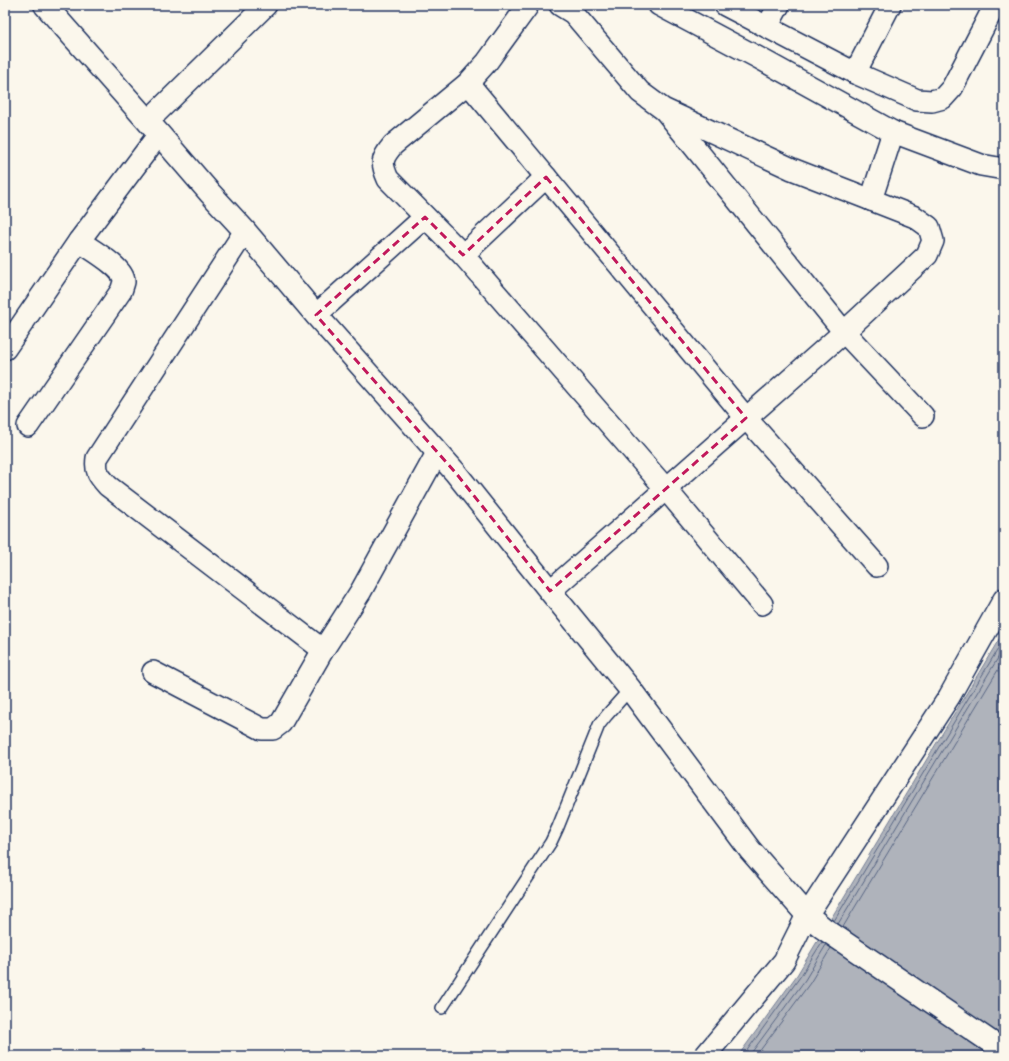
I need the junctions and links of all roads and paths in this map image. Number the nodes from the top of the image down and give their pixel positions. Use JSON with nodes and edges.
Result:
{"nodes":[{"id":1,"x":44,"y":5,"type":"edge"},
{"id":2,"x":266,"y":5,"type":"edge"},
{"id":3,"x":560,"y":5,"type":"edge"},
{"id":4,"x":659,"y":5,"type":"edge"},
{"id":5,"x":726,"y":5,"type":"edge"},
{"id":6,"x":779,"y":5,"type":"edge"},
{"id":7,"x":890,"y":5,"type":"edge"},
{"id":8,"x":995,"y":5,"type":"edge"},
{"id":9,"x":525,"y":6,"type":"edge"},
{"id":10,"x":767,"y":27,"type":"junction"},
{"id":11,"x":855,"y":73,"type":"junction"},
{"id":12,"x":468,"y":83,"type":"junction"},
{"id":13,"x":664,"y":109,"type":"junction"},
{"id":14,"x":153,"y":127,"type":"junction"},
{"id":15,"x":893,"y":132,"type":"junction"},
{"id":16,"x":1004,"y":168,"type":"edge"},
{"id":17,"x":546,"y":177,"type":"junction"},
{"id":18,"x":871,"y":200,"type":"junction"},
{"id":19,"x":425,"y":217,"type":"junction"},
{"id":20,"x":245,"y":231,"type":"junction"},
{"id":21,"x":79,"y":241,"type":"junction"},
{"id":22,"x":463,"y":255,"type":"junction"},
{"id":23,"x":316,"y":315,"type":"junction"},
{"id":24,"x":844,"y":332,"type":"junction"},
{"id":25,"x":5,"y":349,"type":"edge"},
{"id":26,"x":924,"y":416,"type":"dead end"},
{"id":27,"x":746,"y":418,"type":"junction"},
{"id":28,"x":28,"y":426,"type":"dead end"},
{"id":29,"x":437,"y":453,"type":"junction"},
{"id":30,"x":666,"y":488,"type":"junction"},
{"id":31,"x":877,"y":566,"type":"dead end"},
{"id":32,"x":550,"y":591,"type":"junction"},
{"id":33,"x":1004,"y":599,"type":"edge"},
{"id":34,"x":762,"y":604,"type":"dead end"},
{"id":35,"x":323,"y":650,"type":"junction"},
{"id":36,"x":153,"y":672,"type":"dead end"},
{"id":37,"x":630,"y":689,"type":"junction"},
{"id":38,"x":815,"y":921,"type":"junction"},
{"id":39,"x":442,"y":1008,"type":"dead end"},
{"id":40,"x":1004,"y":1051,"type":"edge"},
{"id":41,"x":705,"y":1056,"type":"edge"}],
"edges":[{"from":1,"to":14,"type":"main road"},
{"from":2,"to":14,"type":"street"},
{"from":3,"to":13,"type":"street"},
{"from":4,"to":15,"type":"street"},
{"from":5,"to":10,"type":"street"},
{"from":6,"to":10,"type":"street"},
{"from":7,"to":11,"type":"street"},
{"from":8,"to":11,"type":"street"},
{"from":9,"to":12,"type":"street"},
{"from":10,"to":11,"type":"street"},
{"from":12,"to":17,"type":"street"},
{"from":12,"to":19,"type":"street"},
{"from":13,"to":18,"type":"street"},
{"from":13,"to":24,"type":"street"},
{"from":14,"to":20,"type":"main road"},
{"from":14,"to":21,"type":"street"},
{"from":15,"to":16,"type":"street"},
{"from":15,"to":18,"type":"street"},
{"from":17,"to":22,"type":"street"},
{"from":17,"to":27,"type":"street"},
{"from":18,"to":24,"type":"street"},
{"from":19,"to":22,"type":"street"},
{"from":19,"to":23,"type":"street"},
{"from":20,"to":23,"type":"main road"},
{"from":20,"to":35,"type":"street"},
{"from":21,"to":25,"type":"street"},
{"from":21,"to":28,"type":"street"},
{"from":22,"to":30,"type":"street"},
{"from":23,"to":29,"type":"main road"},
{"from":24,"to":26,"type":"street"},
{"from":24,"to":27,"type":"street"},
{"from":27,"to":30,"type":"street"},
{"from":27,"to":31,"type":"street"},
{"from":29,"to":32,"type":"main road"},
{"from":29,"to":35,"type":"street"},
{"from":30,"to":32,"type":"street"},
{"from":30,"to":34,"type":"street"},
{"from":32,"to":37,"type":"main road"},
{"from":33,"to":38,"type":"street"},
{"from":35,"to":36,"type":"street"},
{"from":37,"to":38,"type":"main road"},
{"from":37,"to":39,"type":"lane"},
{"from":38,"to":40,"type":"main road"},
{"from":38,"to":41,"type":"street"}]}
